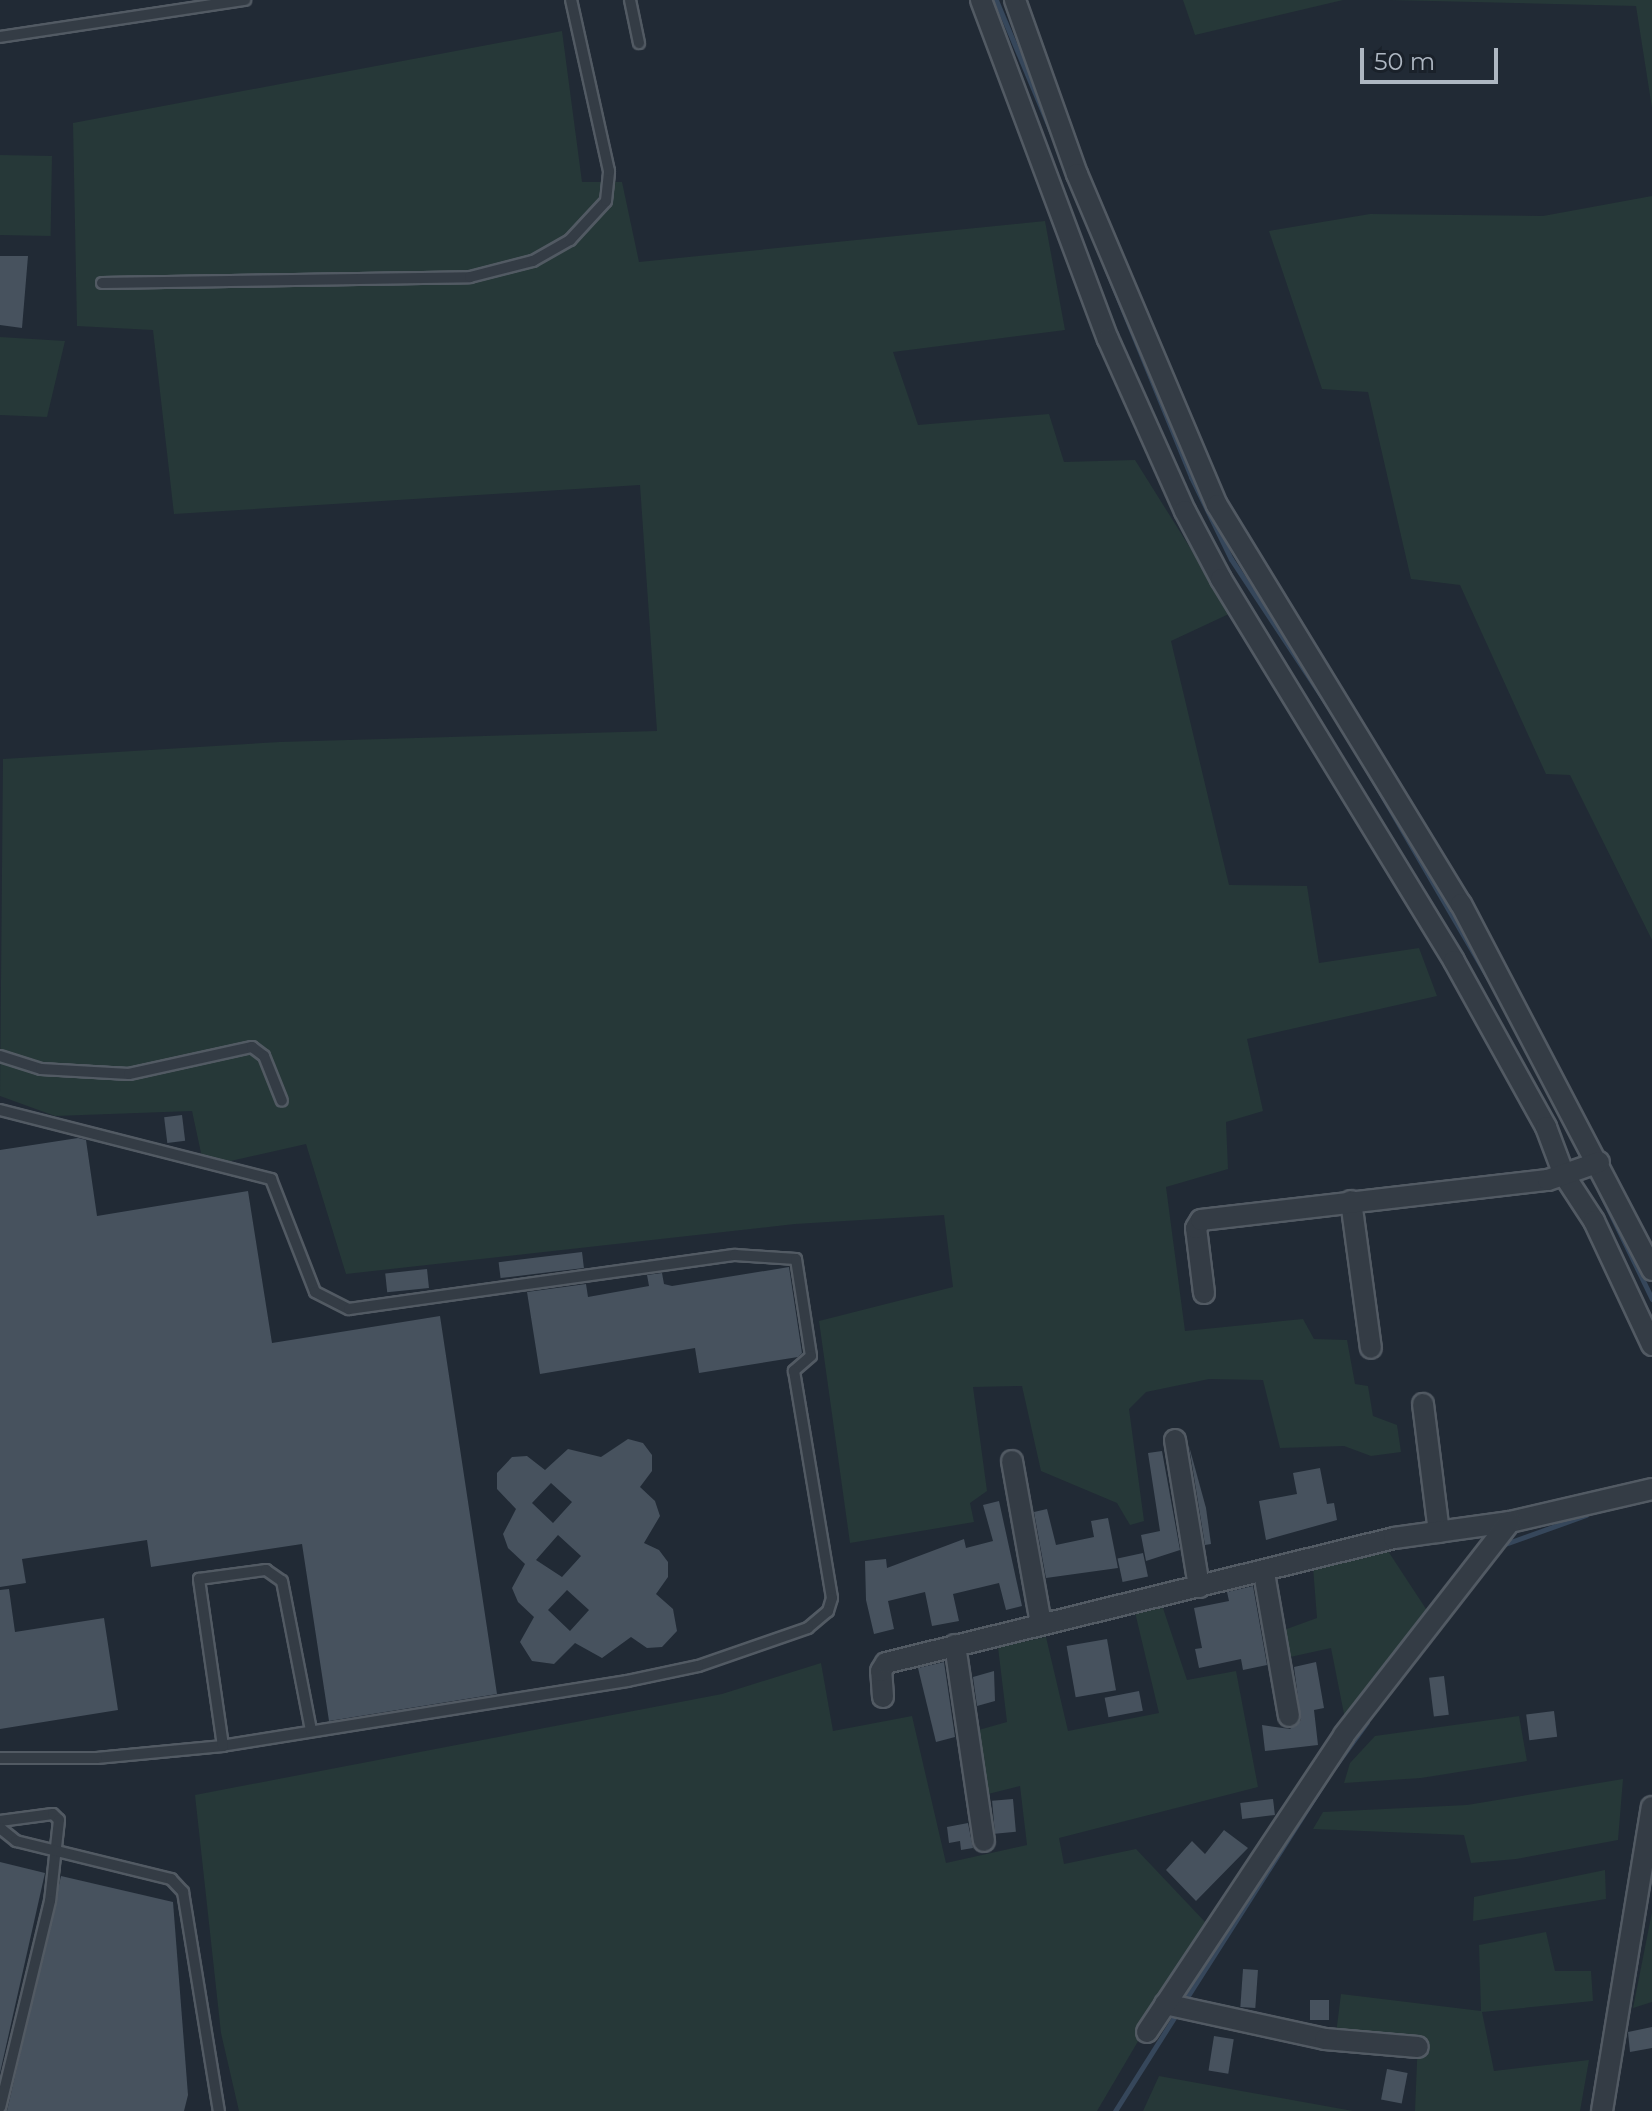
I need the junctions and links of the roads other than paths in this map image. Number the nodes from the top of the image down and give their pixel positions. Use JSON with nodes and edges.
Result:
{"nodes":[{"id":1,"x":245,"y":0,"type":"edge"},
{"id":2,"x":571,"y":0,"type":"edge"},
{"id":3,"x":630,"y":0,"type":"edge"},
{"id":4,"x":981,"y":0,"type":"edge"},
{"id":5,"x":1015,"y":0,"type":"edge"},
{"id":6,"x":0,"y":37,"type":"edge"},
{"id":7,"x":639,"y":43,"type":"dead end"},
{"id":8,"x":1059,"y":171,"type":"junction"},
{"id":9,"x":102,"y":283,"type":"dead end"},
{"id":10,"x":1200,"y":505,"type":"junction"},
{"id":11,"x":0,"y":1056,"type":"edge"},
{"id":12,"x":1533,"y":1073,"type":"junction"},
{"id":13,"x":282,"y":1101,"type":"dead end"},
{"id":14,"x":0,"y":1110,"type":"edge"},
{"id":15,"x":1594,"y":1163,"type":"junction"},
{"id":16,"x":1566,"y":1174,"type":"junction"},
{"id":17,"x":1351,"y":1201,"type":"junction"},
{"id":18,"x":1652,"y":1270,"type":"edge"},
{"id":19,"x":1204,"y":1293,"type":"dead end"},
{"id":20,"x":1652,"y":1345,"type":"edge"},
{"id":21,"x":1371,"y":1348,"type":"dead end"},
{"id":22,"x":1423,"y":1404,"type":"dead end"},
{"id":23,"x":1175,"y":1440,"type":"dead end"},
{"id":24,"x":1012,"y":1461,"type":"dead end"},
{"id":25,"x":1652,"y":1489,"type":"edge"},
{"id":26,"x":1510,"y":1522,"type":"junction"},
{"id":27,"x":1439,"y":1532,"type":"junction"},
{"id":28,"x":1264,"y":1573,"type":"junction"},
{"id":29,"x":1199,"y":1587,"type":"junction"},
{"id":30,"x":1041,"y":1624,"type":"junction"},
{"id":31,"x":955,"y":1645,"type":"junction"},
{"id":32,"x":883,"y":1697,"type":"dead end"},
{"id":33,"x":1289,"y":1716,"type":"dead end"},
{"id":34,"x":311,"y":1730,"type":"junction"},
{"id":35,"x":223,"y":1746,"type":"junction"},
{"id":36,"x":0,"y":1758,"type":"edge"},
{"id":37,"x":1652,"y":1807,"type":"edge"},
{"id":38,"x":0,"y":1821,"type":"edge"},
{"id":39,"x":0,"y":1828,"type":"edge"},
{"id":40,"x":984,"y":1841,"type":"dead end"},
{"id":41,"x":56,"y":1851,"type":"junction"},
{"id":42,"x":1165,"y":2004,"type":"junction"},
{"id":43,"x":1147,"y":2032,"type":"dead end"},
{"id":44,"x":1418,"y":2047,"type":"dead end"},
{"id":45,"x":0,"y":2107,"type":"edge"},
{"id":46,"x":219,"y":2111,"type":"edge"},
{"id":47,"x":1602,"y":2111,"type":"edge"}],
"edges":[{"from":1,"to":6,"type":"lane"},
{"from":2,"to":9,"type":"lane"},
{"from":3,"to":7,"type":"lane"},
{"from":4,"to":8,"type":"street"},
{"from":5,"to":8,"type":"street"},
{"from":8,"to":10,"type":"street"},
{"from":8,"to":10,"type":"street"},
{"from":10,"to":12,"type":"street"},
{"from":10,"to":12,"type":"street"},
{"from":11,"to":13,"type":"lane"},
{"from":12,"to":15,"type":"street"},
{"from":12,"to":16,"type":"street"},
{"from":14,"to":34,"type":"lane"},
{"from":15,"to":16,"type":"street"},
{"from":15,"to":18,"type":"street"},
{"from":16,"to":17,"type":"street"},
{"from":16,"to":20,"type":"street"},
{"from":17,"to":19,"type":"street"},
{"from":17,"to":21,"type":"street"},
{"from":22,"to":27,"type":"street"},
{"from":23,"to":29,"type":"street"},
{"from":24,"to":30,"type":"street"},
{"from":25,"to":26,"type":"street"},
{"from":26,"to":27,"type":"street"},
{"from":26,"to":42,"type":"street"},
{"from":27,"to":28,"type":"street"},
{"from":28,"to":29,"type":"street"},
{"from":28,"to":33,"type":"street"},
{"from":29,"to":30,"type":"street"},
{"from":30,"to":31,"type":"street"},
{"from":31,"to":32,"type":"street"},
{"from":31,"to":40,"type":"street"},
{"from":34,"to":35,"type":"lane"},
{"from":34,"to":35,"type":"lane"},
{"from":35,"to":36,"type":"lane"},
{"from":37,"to":47,"type":"street"},
{"from":38,"to":41,"type":"lane"},
{"from":39,"to":41,"type":"lane"},
{"from":41,"to":45,"type":"lane"},
{"from":41,"to":46,"type":"lane"},
{"from":42,"to":43,"type":"street"},
{"from":42,"to":44,"type":"street"}]}
